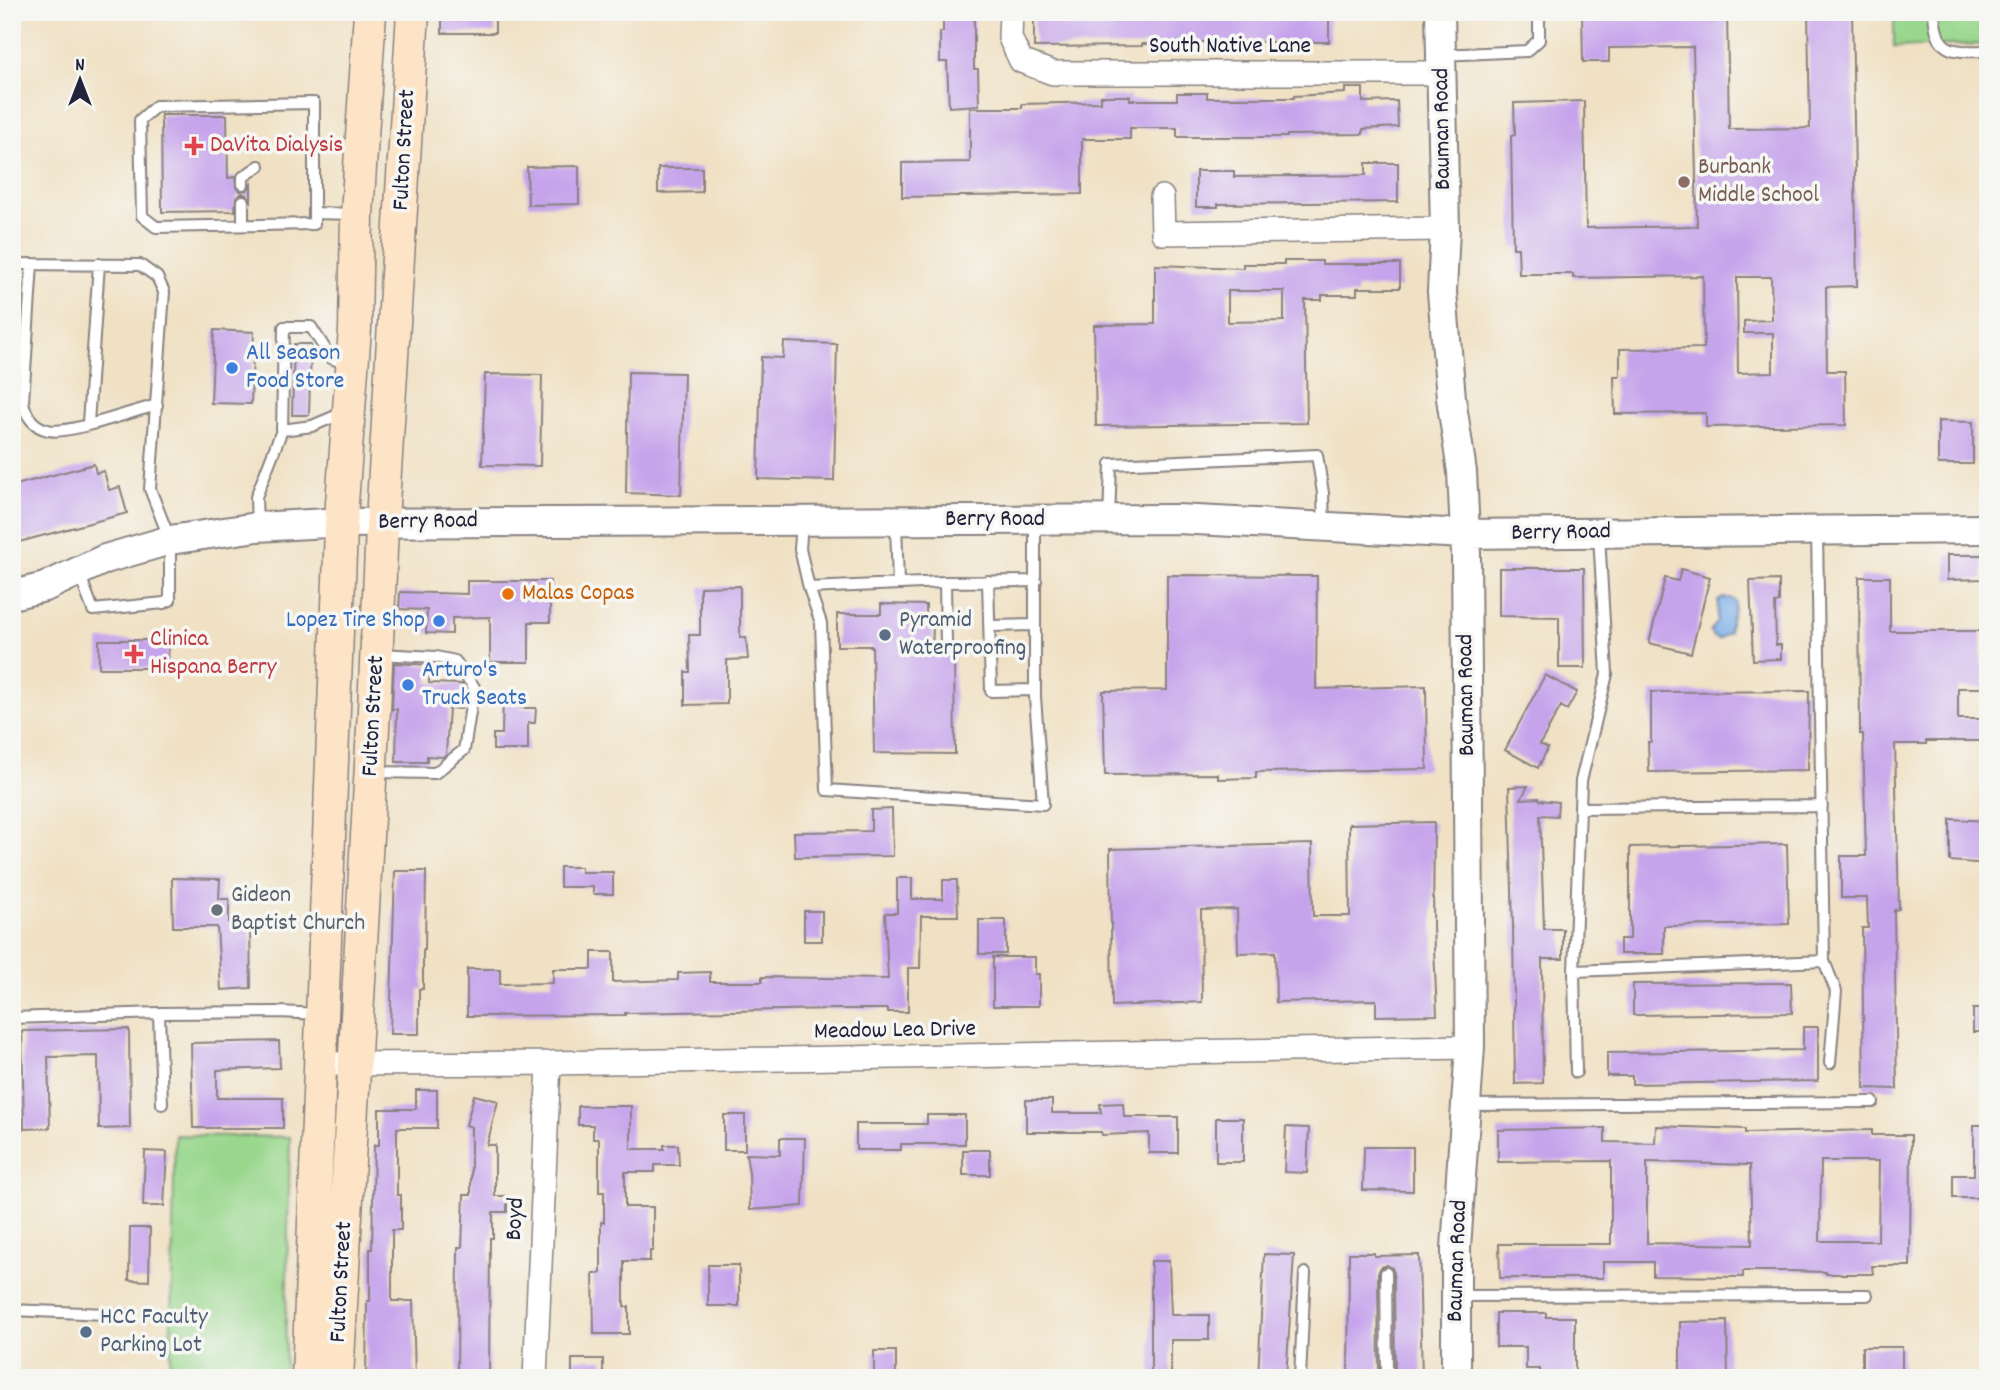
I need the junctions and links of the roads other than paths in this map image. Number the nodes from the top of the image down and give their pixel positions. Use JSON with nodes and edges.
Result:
{"nodes":[{"id":1,"x":370,"y":12,"type":"edge"},
{"id":2,"x":413,"y":12,"type":"edge"},
{"id":3,"x":1011,"y":12,"type":"edge"},
{"id":4,"x":1440,"y":12,"type":"edge"},
{"id":5,"x":1539,"y":12,"type":"edge"},
{"id":6,"x":1934,"y":12,"type":"edge"},
{"id":7,"x":1988,"y":51,"type":"edge"},
{"id":8,"x":1441,"y":64,"type":"junction"},
{"id":9,"x":259,"y":166,"type":"dead end"},
{"id":10,"x":243,"y":184,"type":"dead end"},
{"id":11,"x":1162,"y":197,"type":"dead end"},
{"id":12,"x":243,"y":201,"type":"dead end"},
{"id":13,"x":314,"y":213,"type":"junction"},
{"id":14,"x":357,"y":214,"type":"junction"},
{"id":15,"x":401,"y":218,"type":"junction"},
{"id":16,"x":243,"y":225,"type":"junction"},
{"id":17,"x":1445,"y":229,"type":"junction"},
{"id":18,"x":12,"y":264,"type":"edge"},
{"id":19,"x":32,"y":264,"type":"junction"},
{"id":20,"x":99,"y":264,"type":"junction"},
{"id":21,"x":352,"y":366,"type":"junction"},
{"id":22,"x":156,"y":405,"type":"junction"},
{"id":23,"x":349,"y":411,"type":"junction"},
{"id":24,"x":88,"y":424,"type":"junction"},
{"id":25,"x":282,"y":430,"type":"junction"},
{"id":26,"x":1109,"y":519,"type":"junction"},
{"id":27,"x":802,"y":520,"type":"junction"},
{"id":28,"x":896,"y":520,"type":"junction"},
{"id":29,"x":1035,"y":520,"type":"junction"},
{"id":30,"x":341,"y":523,"type":"junction"},
{"id":31,"x":382,"y":523,"type":"junction"},
{"id":32,"x":257,"y":527,"type":"junction"},
{"id":33,"x":1324,"y":527,"type":"junction"},
{"id":34,"x":1988,"y":529,"type":"edge"},
{"id":35,"x":1817,"y":530,"type":"junction"},
{"id":36,"x":1599,"y":532,"type":"junction"},
{"id":37,"x":1465,"y":534,"type":"junction"},
{"id":38,"x":170,"y":540,"type":"junction"},
{"id":39,"x":79,"y":572,"type":"junction"},
{"id":40,"x":988,"y":581,"type":"junction"},
{"id":41,"x":1036,"y":581,"type":"junction"},
{"id":42,"x":944,"y":582,"type":"junction"},
{"id":43,"x":898,"y":584,"type":"junction"},
{"id":44,"x":808,"y":588,"type":"junction"},
{"id":45,"x":12,"y":595,"type":"edge"},
{"id":46,"x":1035,"y":625,"type":"junction"},
{"id":47,"x":990,"y":626,"type":"junction"},
{"id":48,"x":946,"y":644,"type":"dead end"},
{"id":49,"x":377,"y":654,"type":"junction"},
{"id":50,"x":1035,"y":690,"type":"junction"},
{"id":51,"x":371,"y":772,"type":"junction"},
{"id":52,"x":1822,"y":806,"type":"junction"},
{"id":53,"x":1580,"y":808,"type":"junction"},
{"id":54,"x":1824,"y":961,"type":"junction"},
{"id":55,"x":1574,"y":971,"type":"junction"},
{"id":56,"x":159,"y":1013,"type":"junction"},
{"id":57,"x":323,"y":1015,"type":"junction"},
{"id":58,"x":12,"y":1018,"type":"edge"},
{"id":59,"x":1470,"y":1047,"type":"junction"},
{"id":60,"x":549,"y":1063,"type":"junction"},
{"id":61,"x":1830,"y":1063,"type":"dead end"},
{"id":62,"x":320,"y":1064,"type":"junction"},
{"id":63,"x":355,"y":1064,"type":"junction"},
{"id":64,"x":1576,"y":1073,"type":"dead end"},
{"id":65,"x":1873,"y":1102,"type":"dead end"},
{"id":66,"x":162,"y":1104,"type":"dead end"},
{"id":67,"x":1466,"y":1105,"type":"junction"},
{"id":68,"x":1305,"y":1273,"type":"dead end"},
{"id":69,"x":1386,"y":1273,"type":"dead end"},
{"id":70,"x":1867,"y":1294,"type":"dead end"},
{"id":71,"x":1455,"y":1296,"type":"junction"},
{"id":72,"x":12,"y":1310,"type":"edge"},
{"id":73,"x":130,"y":1315,"type":"dead end"},
{"id":74,"x":308,"y":1378,"type":"edge"},
{"id":75,"x":337,"y":1378,"type":"edge"},
{"id":76,"x":535,"y":1378,"type":"edge"},
{"id":77,"x":1300,"y":1378,"type":"edge"},
{"id":78,"x":1387,"y":1378,"type":"edge"},
{"id":79,"x":1456,"y":1378,"type":"edge"}],
"edges":[{"from":1,"to":14,"type":"main road","name":"Fulton Street"},
{"from":2,"to":15,"type":"main road","name":"Fulton Street"},
{"from":3,"to":8,"type":"street","name":"South Native Lane"},
{"from":4,"to":8,"type":"street","name":"Bauman Road"},
{"from":5,"to":8,"type":"lane"},
{"from":6,"to":7,"type":"lane"},
{"from":8,"to":17,"type":"street","name":"Bauman Road"},
{"from":9,"to":10,"type":"lane"},
{"from":11,"to":17,"type":"street"},
{"from":12,"to":16,"type":"lane"},
{"from":13,"to":14,"type":"lane"},
{"from":13,"to":16,"type":"lane"},
{"from":13,"to":16,"type":"lane"},
{"from":14,"to":15,"type":"main road"},
{"from":14,"to":21,"type":"main road","name":"Fulton Street"},
{"from":15,"to":31,"type":"main road","name":"Fulton Street"},
{"from":17,"to":37,"type":"street","name":"Bauman Road"},
{"from":18,"to":19,"type":"lane"},
{"from":19,"to":20,"type":"lane"},
{"from":19,"to":24,"type":"lane"},
{"from":20,"to":22,"type":"lane"},
{"from":20,"to":24,"type":"lane"},
{"from":21,"to":23,"type":"main road","name":"Fulton Street"},
{"from":21,"to":25,"type":"lane"},
{"from":22,"to":24,"type":"lane"},
{"from":22,"to":38,"type":"lane"},
{"from":23,"to":25,"type":"lane"},
{"from":23,"to":30,"type":"main road","name":"Fulton Street"},
{"from":25,"to":32,"type":"lane"},
{"from":26,"to":29,"type":"street","name":"Berry Road"},
{"from":26,"to":33,"type":"street","name":"Berry Road"},
{"from":26,"to":33,"type":"lane"},
{"from":27,"to":28,"type":"street","name":"Berry Road"},
{"from":27,"to":31,"type":"street","name":"Berry Road"},
{"from":27,"to":44,"type":"lane"},
{"from":28,"to":29,"type":"street","name":"Berry Road"},
{"from":28,"to":43,"type":"lane"},
{"from":29,"to":41,"type":"lane"},
{"from":30,"to":31,"type":"street","name":"Berry Road"},
{"from":30,"to":32,"type":"street","name":"Berry Road"},
{"from":30,"to":57,"type":"main road","name":"Fulton Street"},
{"from":31,"to":49,"type":"main road","name":"Fulton Street"},
{"from":32,"to":38,"type":"street","name":"Berry Road"},
{"from":33,"to":37,"type":"street","name":"Berry Road"},
{"from":34,"to":35,"type":"street","name":"Berry Road"},
{"from":35,"to":36,"type":"street","name":"Berry Road"},
{"from":35,"to":52,"type":"lane"},
{"from":36,"to":37,"type":"street","name":"Berry Road"},
{"from":36,"to":53,"type":"lane"},
{"from":37,"to":59,"type":"street","name":"Bauman Road"},
{"from":38,"to":39,"type":"street","name":"Berry Road"},
{"from":38,"to":39,"type":"lane"},
{"from":39,"to":45,"type":"street","name":"Berry Road"},
{"from":40,"to":41,"type":"lane"},
{"from":40,"to":42,"type":"lane"},
{"from":40,"to":47,"type":"lane"},
{"from":41,"to":46,"type":"lane"},
{"from":42,"to":43,"type":"lane"},
{"from":42,"to":48,"type":"lane"},
{"from":43,"to":44,"type":"lane"},
{"from":44,"to":50,"type":"lane"},
{"from":46,"to":47,"type":"lane"},
{"from":46,"to":50,"type":"lane"},
{"from":47,"to":50,"type":"lane"},
{"from":49,"to":51,"type":"main road","name":"Fulton Street"},
{"from":49,"to":51,"type":"lane"},
{"from":51,"to":63,"type":"main road","name":"Fulton Street"},
{"from":52,"to":53,"type":"lane"},
{"from":52,"to":54,"type":"lane"},
{"from":53,"to":55,"type":"lane"},
{"from":54,"to":55,"type":"lane"},
{"from":54,"to":61,"type":"lane"},
{"from":55,"to":64,"type":"lane"},
{"from":56,"to":57,"type":"lane"},
{"from":56,"to":58,"type":"lane"},
{"from":56,"to":66,"type":"lane"},
{"from":57,"to":62,"type":"main road","name":"Fulton Street"},
{"from":59,"to":60,"type":"street","name":"Meadow Lea Drive"},
{"from":59,"to":67,"type":"street","name":"Bauman Road"},
{"from":60,"to":63,"type":"street","name":"Meadow Lea Drive"},
{"from":60,"to":76,"type":"street","name":"Boyd"},
{"from":62,"to":63,"type":"street","name":"Meadow Lea Drive"},
{"from":62,"to":74,"type":"main road","name":"Fulton Street"},
{"from":63,"to":75,"type":"main road","name":"Fulton Street"},
{"from":65,"to":67,"type":"lane"},
{"from":67,"to":71,"type":"street","name":"Bauman Road"},
{"from":68,"to":77,"type":"lane"},
{"from":69,"to":78,"type":"lane"},
{"from":70,"to":71,"type":"lane"},
{"from":71,"to":79,"type":"street","name":"Bauman Road"},
{"from":72,"to":73,"type":"lane"}]}
